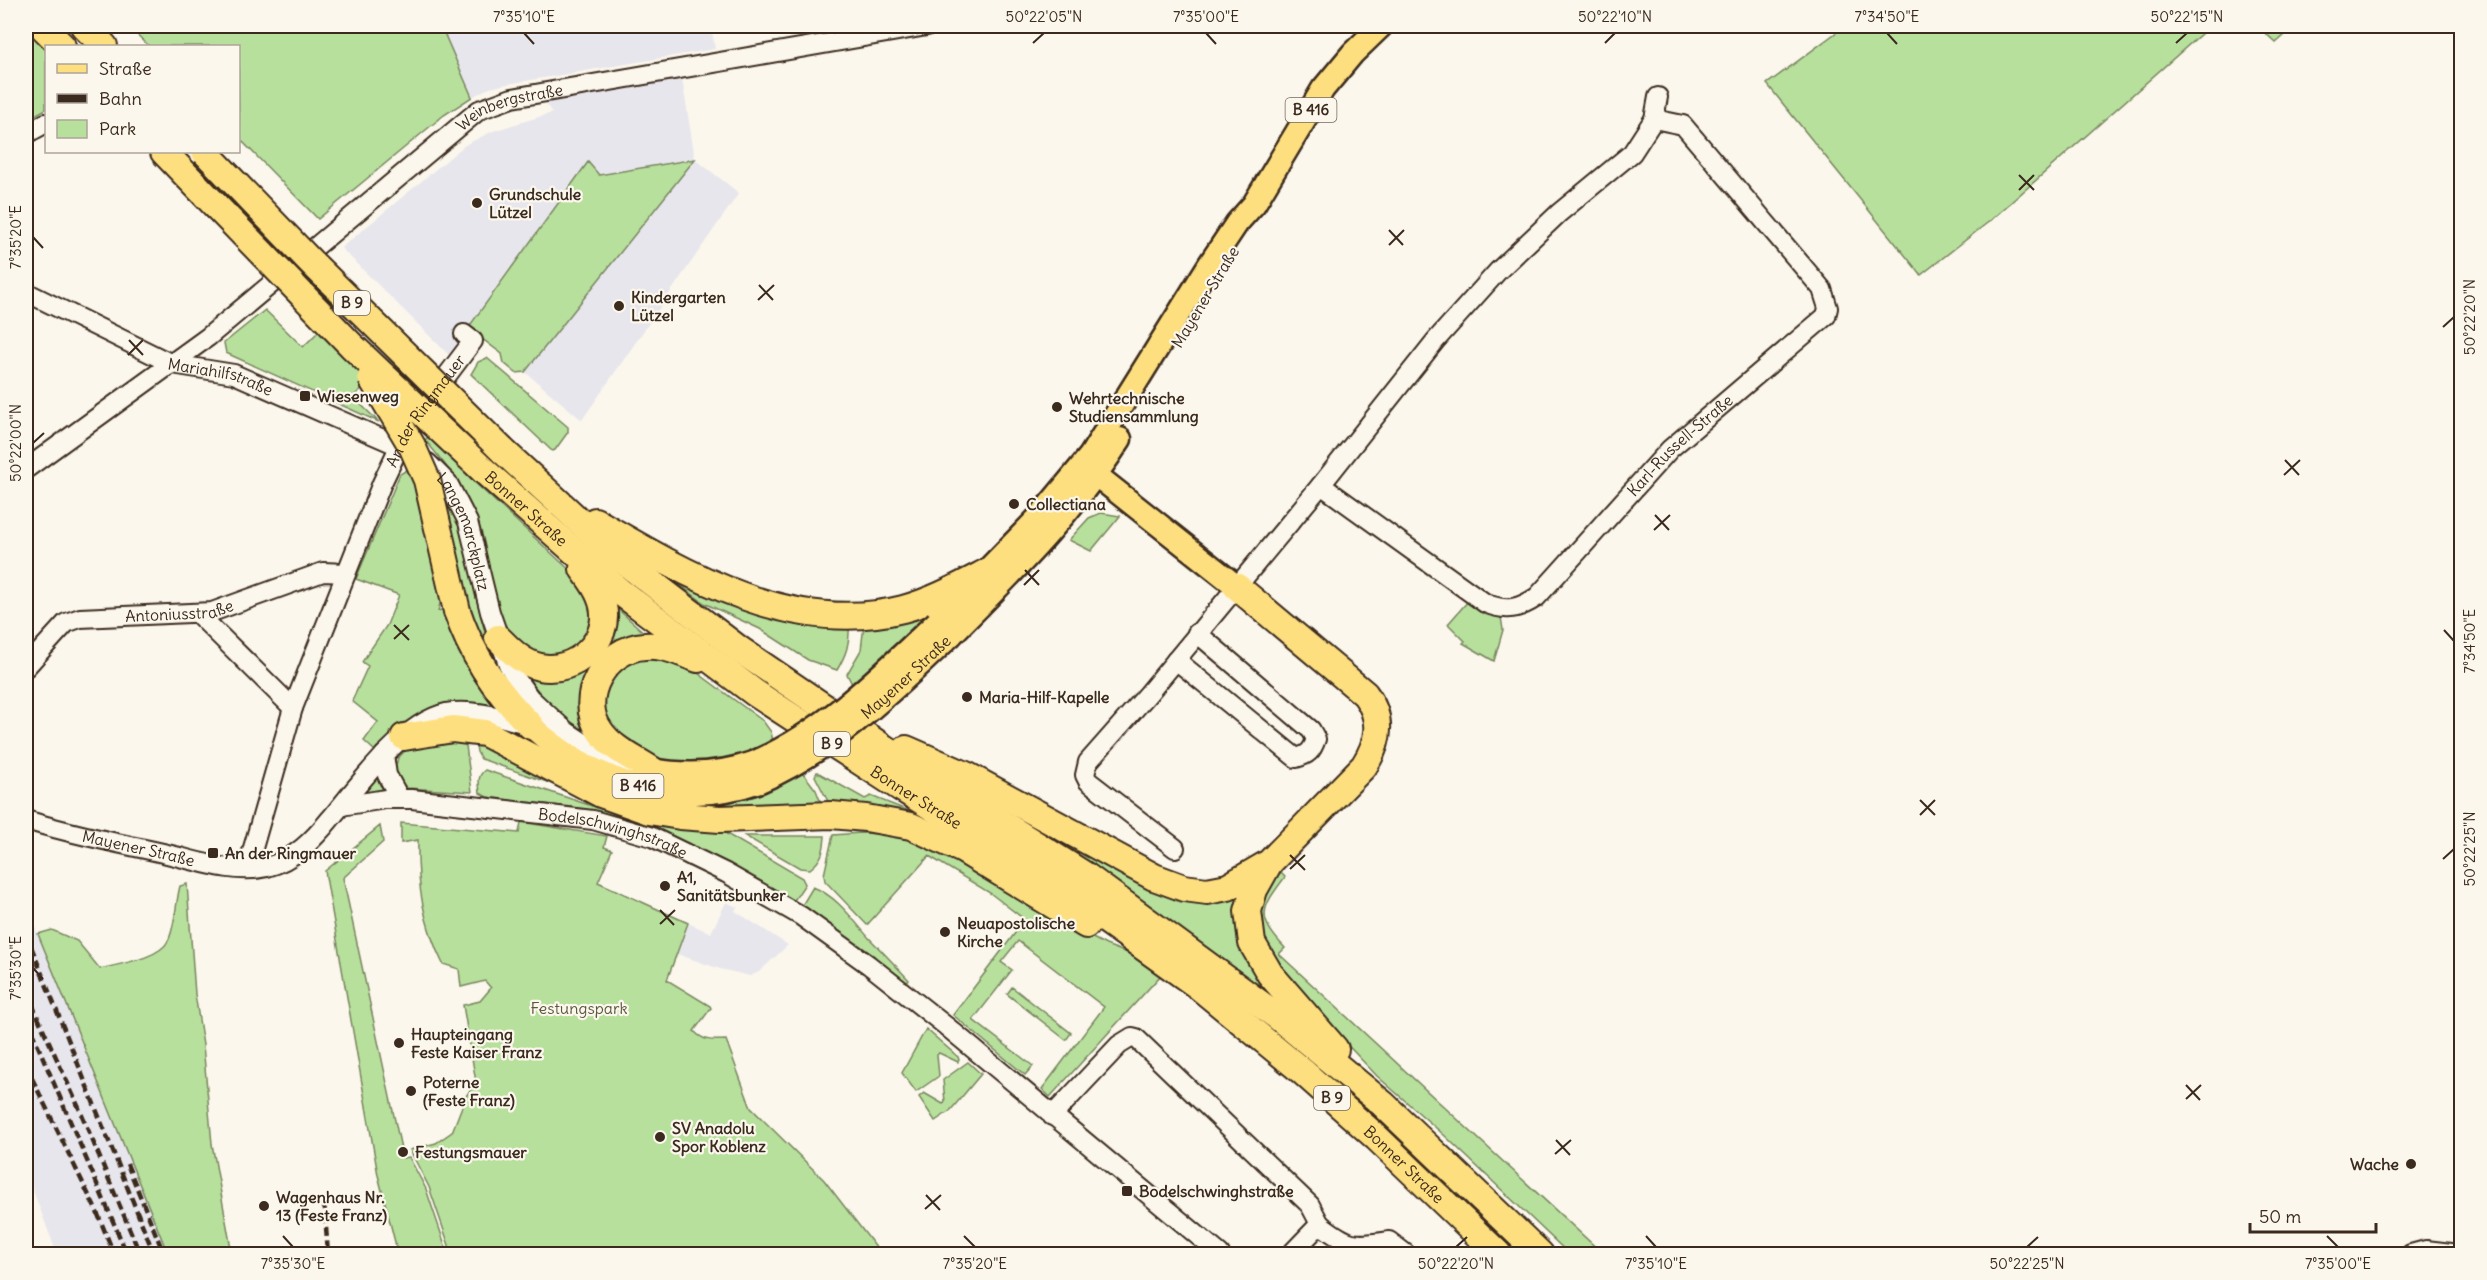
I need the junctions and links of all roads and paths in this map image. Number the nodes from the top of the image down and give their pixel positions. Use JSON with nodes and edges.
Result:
{"nodes":[{"id":1,"x":42,"y":26,"type":"edge"},
{"id":2,"x":84,"y":26,"type":"edge"},
{"id":3,"x":927,"y":26,"type":"edge"},
{"id":4,"x":1381,"y":26,"type":"edge"},
{"id":5,"x":61,"y":45,"type":"edge"},
{"id":6,"x":103,"y":45,"type":"edge"},
{"id":7,"x":1658,"y":97,"type":"dead end"},
{"id":8,"x":1654,"y":119,"type":"junction"},
{"id":9,"x":45,"y":124,"type":"edge"},
{"id":10,"x":26,"y":134,"type":"edge"},
{"id":11,"x":165,"y":153,"type":"edge"},
{"id":12,"x":206,"y":153,"type":"edge"},
{"id":13,"x":1254,"y":204,"type":"junction"},
{"id":14,"x":26,"y":292,"type":"edge"},
{"id":15,"x":464,"y":333,"type":"dead end"},
{"id":16,"x":352,"y":346,"type":"junction"},
{"id":17,"x":172,"y":364,"type":"junction"},
{"id":18,"x":399,"y":446,"type":"junction"},
{"id":19,"x":26,"y":469,"type":"edge"},
{"id":20,"x":1096,"y":475,"type":"junction"},
{"id":21,"x":1321,"y":485,"type":"junction"},
{"id":22,"x":548,"y":493,"type":"junction"},
{"id":23,"x":568,"y":546,"type":"junction"},
{"id":24,"x":987,"y":572,"type":"junction"},
{"id":25,"x":345,"y":573,"type":"junction"},
{"id":26,"x":1236,"y":586,"type":"junction"},
{"id":27,"x":198,"y":614,"type":"junction"},
{"id":28,"x":944,"y":629,"type":"junction"},
{"id":29,"x":1197,"y":633,"type":"junction"},
{"id":30,"x":498,"y":638,"type":"junction"},
{"id":31,"x":28,"y":656,"type":"edge"},
{"id":32,"x":1176,"y":660,"type":"junction"},
{"id":33,"x":719,"y":667,"type":"junction"},
{"id":34,"x":293,"y":708,"type":"junction"},
{"id":35,"x":484,"y":723,"type":"junction"},
{"id":36,"x":531,"y":726,"type":"junction"},
{"id":37,"x":405,"y":737,"type":"joint"},
{"id":38,"x":868,"y":737,"type":"junction"},
{"id":39,"x":384,"y":755,"type":"junction"},
{"id":40,"x":652,"y":770,"type":"junction"},
{"id":41,"x":757,"y":772,"type":"junction"},
{"id":42,"x":400,"y":799,"type":"junction"},
{"id":43,"x":341,"y":806,"type":"junction"},
{"id":44,"x":26,"y":820,"type":"edge"},
{"id":45,"x":1175,"y":848,"type":"dead end"},
{"id":46,"x":1269,"y":863,"type":"junction"},
{"id":47,"x":247,"y":868,"type":"junction"},
{"id":48,"x":1155,"y":955,"type":"junction"},
{"id":49,"x":1383,"y":1104,"type":"junction"},
{"id":50,"x":1052,"y":1116,"type":"junction"},
{"id":51,"x":1320,"y":1224,"type":"junction"},
{"id":52,"x":1220,"y":1254,"type":"edge"},
{"id":53,"x":1291,"y":1254,"type":"edge"},
{"id":54,"x":1406,"y":1254,"type":"edge"},
{"id":55,"x":1498,"y":1254,"type":"edge"},
{"id":56,"x":1540,"y":1254,"type":"edge"},
{"id":57,"x":2411,"y":1254,"type":"edge"},
{"id":58,"x":2460,"y":1254,"type":"edge"}],
"edges":[{"from":1,"to":5,"type":"highway"},
{"from":2,"to":6,"type":"highway"},
{"from":3,"to":17,"type":"street","name":"Weinbergstraße"},
{"from":4,"to":13,"type":"main road","name":"Mayener Straße","number":"B 416"},
{"from":7,"to":8,"type":"street"},
{"from":8,"to":21,"type":"street"},
{"from":8,"to":21,"type":"street","name":"Karl-Russell-Straße"},
{"from":9,"to":10,"type":"street"},
{"from":11,"to":16,"type":"highway","name":"Bonner Straße","number":"B 9","bridge":true},
{"from":12,"to":22,"type":"highway","name":"Bonner Straße","number":"B 9","bridge":true},
{"from":13,"to":20,"type":"main road","name":"Mayener Straße","number":"B 416"},
{"from":13,"to":24,"type":"main road","name":"Mayener Straße","number":"B 416"},
{"from":14,"to":17,"type":"street"},
{"from":15,"to":18,"type":"street","name":"An der Ringmauer"},
{"from":16,"to":23,"type":"highway","name":"Bonner Straße","number":"B 9","bridge":true},
{"from":16,"to":36,"type":"highway","number":"B 416","bridge":true},
{"from":17,"to":18,"type":"street","name":"Mariahilfstraße"},
{"from":17,"to":19,"type":"street","name":"Mariahilfstraße"},
{"from":18,"to":25,"type":"street","name":"An der Ringmauer"},
{"from":18,"to":30,"type":"street","name":"Langemarckplatz"},
{"from":20,"to":26,"type":"main road"},
{"from":20,"to":28,"type":"main road","name":"Mayener Straße","number":"B 416"},
{"from":21,"to":26,"type":"street"},
{"from":22,"to":24,"type":"highway"},
{"from":22,"to":38,"type":"highway","name":"Bonner Straße","number":"B 9"},
{"from":23,"to":30,"type":"highway"},
{"from":23,"to":33,"type":"highway","name":"Bonner Straße","number":"B 9"},
{"from":24,"to":28,"type":"main road","name":"Mayener Straße","number":"B 416"},
{"from":25,"to":27,"type":"street","name":"Antoniusstraße"},
{"from":25,"to":34,"type":"street","name":"An der Ringmauer"},
{"from":26,"to":29,"type":"street"},
{"from":26,"to":46,"type":"highway"},
{"from":27,"to":31,"type":"street","name":"Antoniusstraße"},
{"from":27,"to":34,"type":"street"},
{"from":28,"to":41,"type":"main road","name":"Mayener Straße","number":"B 416","bridge":true},
{"from":29,"to":32,"type":"street"},
{"from":29,"to":32,"type":"street"},
{"from":30,"to":40,"type":"street","name":"Mayener Straße","number":"B 416"},
{"from":32,"to":45,"type":"street"},
{"from":33,"to":40,"type":"highway"},
{"from":33,"to":48,"type":"highway","name":"Bonner Straße","number":"B 9"},
{"from":34,"to":47,"type":"street","name":"An der Ringmauer"},
{"from":35,"to":36,"type":"street","name":"Mayener Straße"},
{"from":35,"to":37,"type":"highway"},
{"from":35,"to":48,"type":"highway"},
{"from":36,"to":41,"type":"main road","name":"Mayener Straße","number":"B 416"},
{"from":37,"to":39,"type":"street","name":"Mayener Straße"},
{"from":38,"to":46,"type":"highway"},
{"from":38,"to":49,"type":"highway","name":"Bonner Straße","number":"B 9"},
{"from":39,"to":42,"type":"street"},
{"from":39,"to":43,"type":"street","name":"Mayener Straße"},
{"from":40,"to":41,"type":"main road","name":"Mayener Straße","number":"B 416"},
{"from":42,"to":43,"type":"street","name":"Bodelschwinghstraße"},
{"from":42,"to":50,"type":"street","name":"Bodelschwinghstraße"},
{"from":43,"to":47,"type":"street","name":"Mayener Straße"},
{"from":44,"to":47,"type":"street","name":"Mayener Straße"},
{"from":46,"to":49,"type":"highway"},
{"from":48,"to":55,"type":"highway","name":"Bonner Straße","number":"B 9"},
{"from":49,"to":56,"type":"highway","name":"Bonner Straße","number":"B 9"},
{"from":50,"to":51,"type":"street"},
{"from":50,"to":52,"type":"street","name":"Bodelschwinghstraße"},
{"from":51,"to":53,"type":"street"},
{"from":51,"to":54,"type":"street"},
{"from":57,"to":58,"type":"street"}]}
